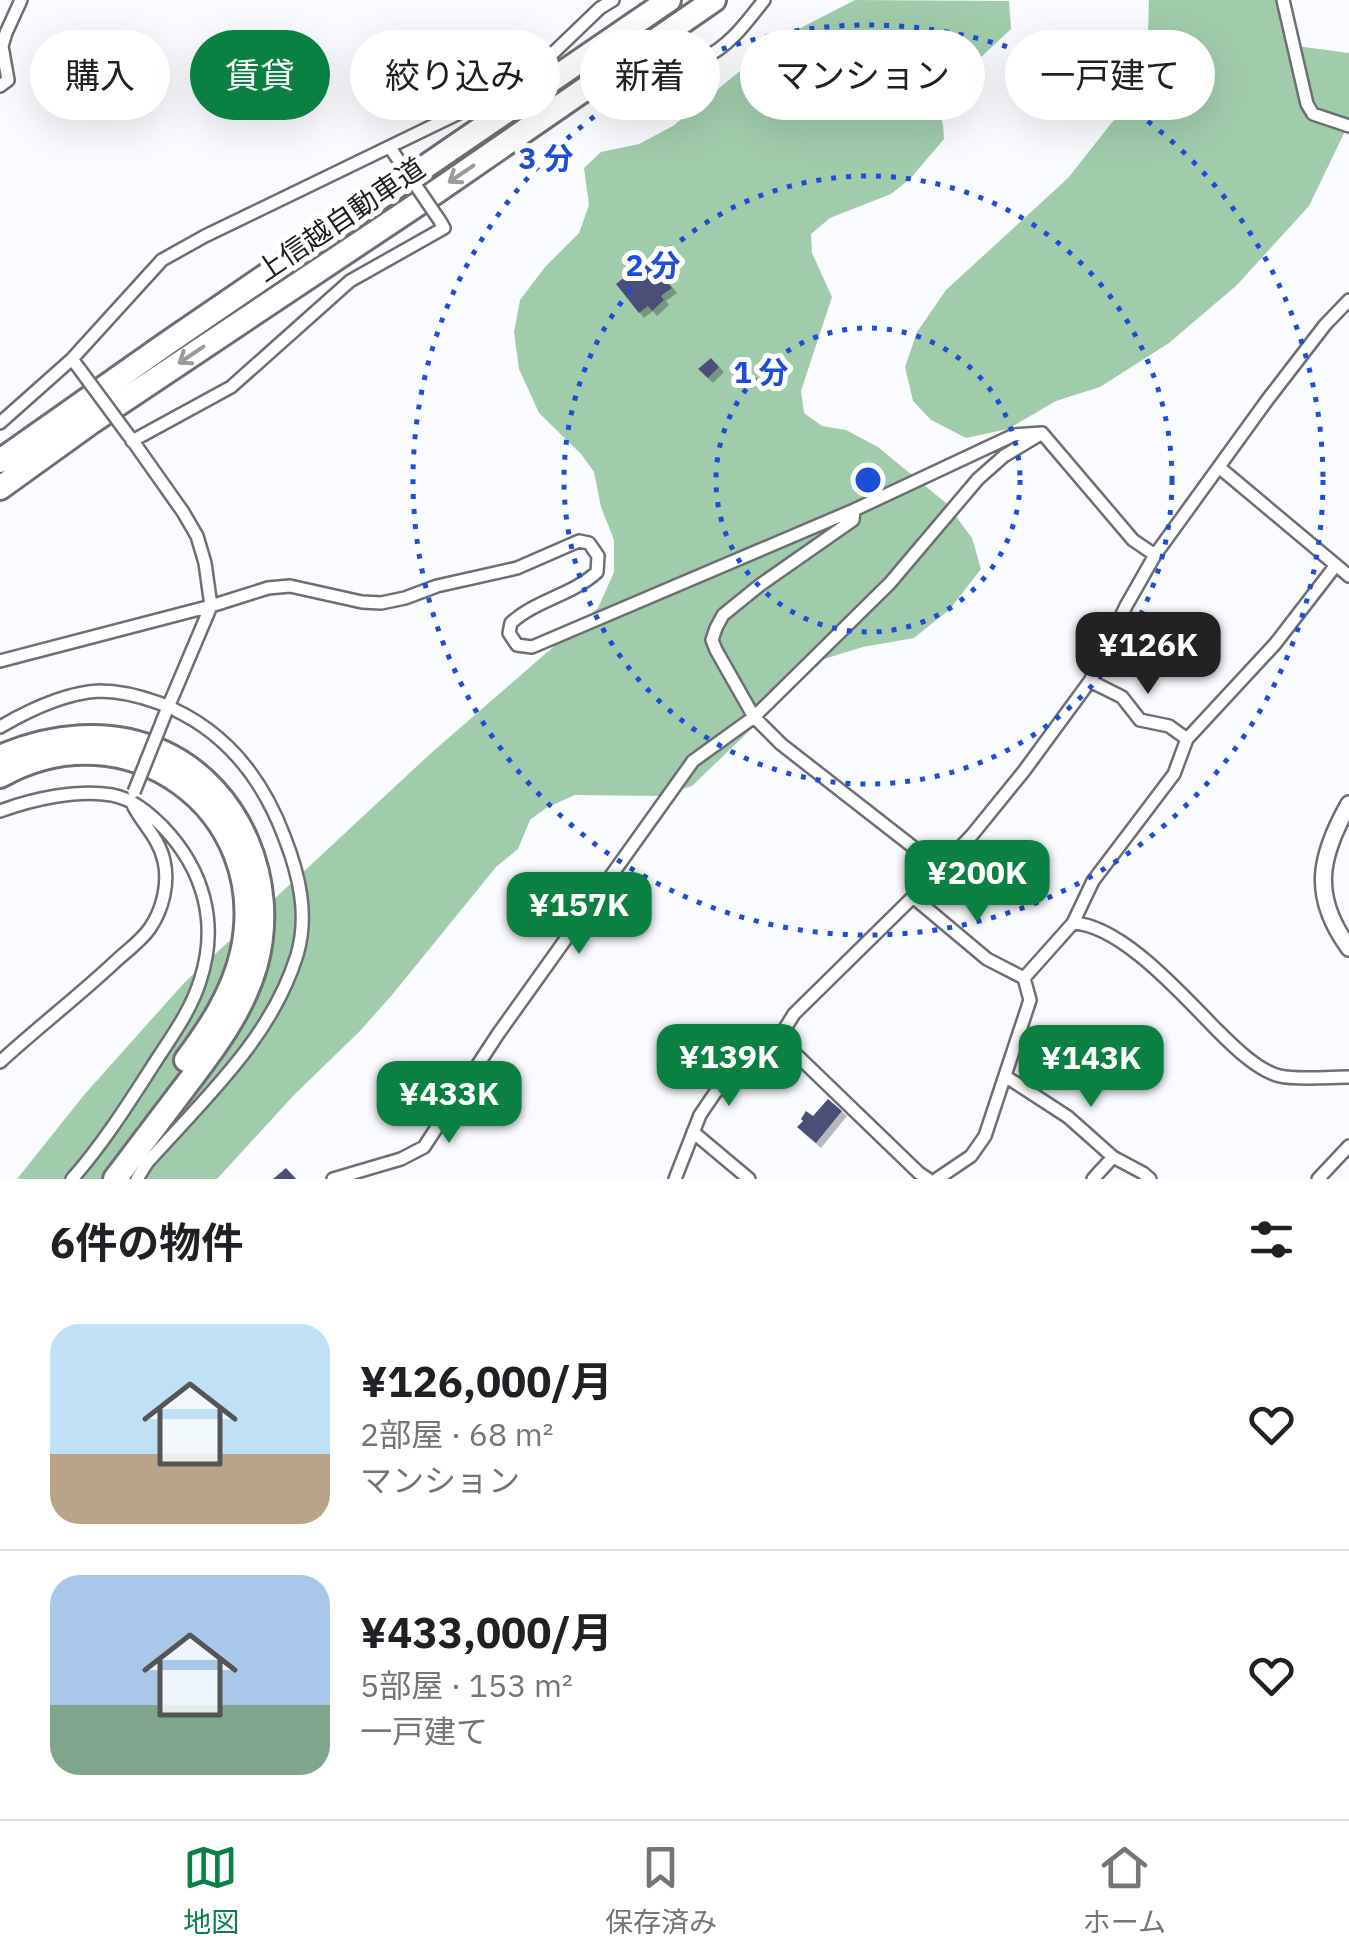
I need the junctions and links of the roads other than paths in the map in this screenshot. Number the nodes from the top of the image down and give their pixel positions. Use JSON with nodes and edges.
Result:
{"nodes":[{"id":1,"x":21,"y":0,"type":"edge"},
{"id":2,"x":613,"y":0,"type":"edge"},
{"id":3,"x":669,"y":0,"type":"edge"},
{"id":4,"x":714,"y":0,"type":"edge"},
{"id":5,"x":764,"y":0,"type":"edge"},
{"id":6,"x":1283,"y":0,"type":"edge"},
{"id":7,"x":720,"y":49,"type":"edge"},
{"id":8,"x":0,"y":86,"type":"edge"},
{"id":9,"x":1349,"y":126,"type":"edge"},
{"id":10,"x":392,"y":148,"type":"junction"},
{"id":11,"x":1349,"y":300,"type":"edge"},
{"id":12,"x":72,"y":359,"type":"junction"},
{"id":13,"x":0,"y":423,"type":"edge"},
{"id":14,"x":1042,"y":433,"type":"junction"},
{"id":15,"x":130,"y":438,"type":"junction"},
{"id":16,"x":0,"y":461,"type":"edge"},
{"id":17,"x":1220,"y":468,"type":"junction"},
{"id":18,"x":0,"y":488,"type":"edge"},
{"id":19,"x":854,"y":510,"type":"junction"},
{"id":20,"x":1155,"y":555,"type":"junction"},
{"id":21,"x":1336,"y":565,"type":"junction"},
{"id":22,"x":1349,"y":576,"type":"edge"},
{"id":23,"x":210,"y":606,"type":"junction"},
{"id":24,"x":0,"y":660,"type":"edge"},
{"id":25,"x":1090,"y":681,"type":"junction"},
{"id":26,"x":168,"y":709,"type":"junction"},
{"id":27,"x":754,"y":716,"type":"junction"},
{"id":28,"x":0,"y":727,"type":"edge"},
{"id":29,"x":1187,"y":739,"type":"junction"},
{"id":30,"x":0,"y":757,"type":"edge"},
{"id":31,"x":0,"y":776,"type":"edge"},
{"id":32,"x":133,"y":796,"type":"junction"},
{"id":33,"x":1349,"y":804,"type":"edge"},
{"id":34,"x":0,"y":811,"type":"edge"},
{"id":35,"x":940,"y":868,"type":"junction"},
{"id":36,"x":914,"y":897,"type":"junction"},
{"id":37,"x":1072,"y":922,"type":"junction"},
{"id":38,"x":1349,"y":948,"type":"edge"},
{"id":39,"x":1024,"y":978,"type":"junction"},
{"id":40,"x":779,"y":1038,"type":"junction"},
{"id":41,"x":0,"y":1062,"type":"edge"},
{"id":42,"x":1005,"y":1076,"type":"junction"},
{"id":43,"x":1349,"y":1077,"type":"edge"},
{"id":44,"x":693,"y":1132,"type":"junction"},
{"id":45,"x":1349,"y":1146,"type":"edge"},
{"id":46,"x":1113,"y":1158,"type":"junction"},
{"id":47,"x":72,"y":1179,"type":"edge"},
{"id":48,"x":96,"y":1179,"type":"edge"},
{"id":49,"x":116,"y":1179,"type":"edge"},
{"id":50,"x":137,"y":1179,"type":"edge"},
{"id":51,"x":333,"y":1179,"type":"edge"},
{"id":52,"x":675,"y":1179,"type":"edge"},
{"id":53,"x":749,"y":1179,"type":"edge"},
{"id":54,"x":928,"y":1179,"type":"edge"},
{"id":55,"x":937,"y":1179,"type":"edge"},
{"id":56,"x":1093,"y":1179,"type":"edge"},
{"id":57,"x":1150,"y":1179,"type":"edge"},
{"id":58,"x":1318,"y":1179,"type":"edge"}],
"edges":[{"from":1,"to":8,"type":"street"},
{"from":2,"to":10,"type":"street"},
{"from":3,"to":16,"type":"highway","name":"上信越自動車道"},
{"from":4,"to":18,"type":"highway","name":"上信越自動車道","one_way":true},
{"from":5,"to":7,"type":"street"},
{"from":6,"to":9,"type":"street"},
{"from":10,"to":12,"type":"street"},
{"from":10,"to":15,"type":"street","bridge":true},
{"from":11,"to":17,"type":"street"},
{"from":12,"to":13,"type":"street"},
{"from":12,"to":15,"type":"street","bridge":true},
{"from":14,"to":19,"type":"street"},
{"from":14,"to":20,"type":"street"},
{"from":14,"to":27,"type":"street"},
{"from":15,"to":23,"type":"street"},
{"from":17,"to":20,"type":"street"},
{"from":17,"to":21,"type":"street"},
{"from":19,"to":23,"type":"street"},
{"from":19,"to":27,"type":"street"},
{"from":20,"to":25,"type":"street"},
{"from":21,"to":22,"type":"street"},
{"from":21,"to":29,"type":"street"},
{"from":23,"to":24,"type":"street"},
{"from":23,"to":26,"type":"street"},
{"from":25,"to":29,"type":"street"},
{"from":25,"to":35,"type":"street"},
{"from":26,"to":28,"type":"street"},
{"from":26,"to":32,"type":"street","bridge":true},
{"from":26,"to":50,"type":"street"},
{"from":27,"to":35,"type":"street"},
{"from":27,"to":51,"type":"street"},
{"from":29,"to":37,"type":"street"},
{"from":30,"to":49,"type":"highway"},
{"from":31,"to":48,"type":"highway"},
{"from":32,"to":34,"type":"street"},
{"from":32,"to":41,"type":"street"},
{"from":32,"to":47,"type":"street"},
{"from":33,"to":38,"type":"street"},
{"from":35,"to":36,"type":"street"},
{"from":36,"to":39,"type":"street"},
{"from":36,"to":40,"type":"street"},
{"from":37,"to":39,"type":"street"},
{"from":37,"to":43,"type":"street"},
{"from":39,"to":42,"type":"street"},
{"from":40,"to":44,"type":"street"},
{"from":40,"to":54,"type":"street"},
{"from":42,"to":46,"type":"street"},
{"from":42,"to":55,"type":"street"},
{"from":44,"to":52,"type":"street"},
{"from":44,"to":53,"type":"street"},
{"from":45,"to":58,"type":"street"},
{"from":46,"to":56,"type":"street"},
{"from":46,"to":57,"type":"street"}]}
